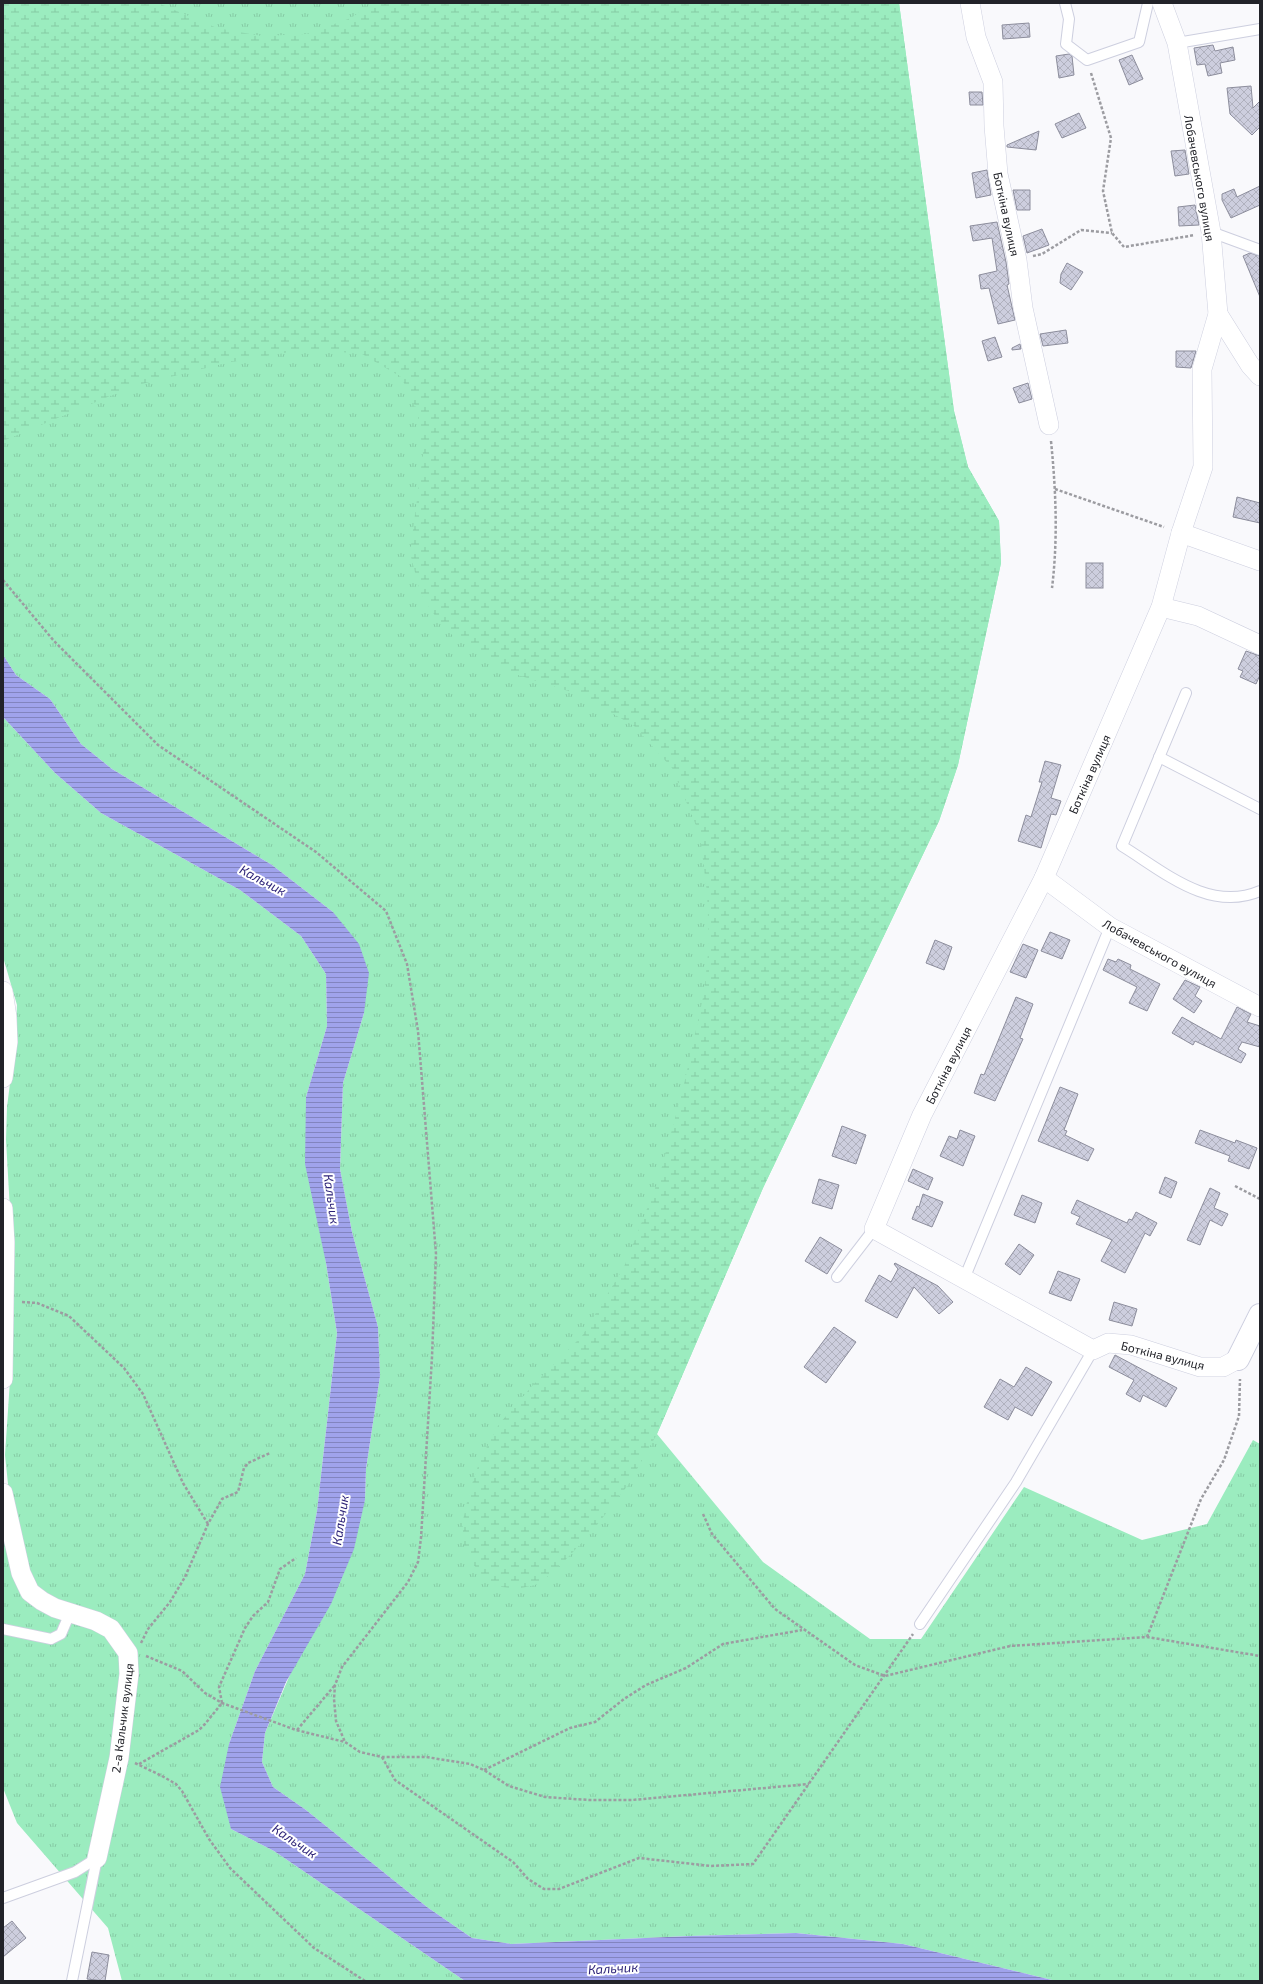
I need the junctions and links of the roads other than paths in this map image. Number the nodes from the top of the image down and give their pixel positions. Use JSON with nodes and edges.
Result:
{"nodes":[{"id":1,"x":970,"y":3,"type":"edge"},
{"id":2,"x":1065,"y":3,"type":"edge"},
{"id":3,"x":1148,"y":3,"type":"edge"},
{"id":4,"x":1162,"y":3,"type":"edge"},
{"id":5,"x":1260,"y":29,"type":"edge"},
{"id":6,"x":1177,"y":43,"type":"junction"},
{"id":7,"x":1211,"y":232,"type":"junction"},
{"id":8,"x":1260,"y":250,"type":"edge"},
{"id":9,"x":1218,"y":314,"type":"junction"},
{"id":10,"x":1260,"y":376,"type":"edge"},
{"id":11,"x":1049,"y":425,"type":"road end"},
{"id":12,"x":1182,"y":533,"type":"junction"},
{"id":13,"x":1260,"y":561,"type":"edge"},
{"id":14,"x":1162,"y":607,"type":"junction"},
{"id":15,"x":1260,"y":645,"type":"edge"},
{"id":16,"x":1186,"y":693,"type":"dead end"},
{"id":17,"x":1159,"y":757,"type":"junction"},
{"id":18,"x":1260,"y":809,"type":"edge"},
{"id":19,"x":1044,"y":878,"type":"junction"},
{"id":20,"x":1260,"y":891,"type":"edge"},
{"id":21,"x":1110,"y":927,"type":"junction"},
{"id":22,"x":3,"y":1000,"type":"edge"},
{"id":23,"x":1260,"y":1008,"type":"edge"},
{"id":24,"x":3,"y":1078,"type":"edge"},
{"id":25,"x":3,"y":1208,"type":"edge"},
{"id":26,"x":874,"y":1229,"type":"junction"},
{"id":27,"x":837,"y":1278,"type":"dead end"},
{"id":28,"x":964,"y":1279,"type":"junction"},
{"id":29,"x":1260,"y":1315,"type":"edge"},
{"id":30,"x":1093,"y":1350,"type":"junction"},
{"id":31,"x":1238,"y":1359,"type":"joint"},
{"id":32,"x":3,"y":1379,"type":"edge"},
{"id":33,"x":3,"y":1493,"type":"edge"},
{"id":34,"x":70,"y":1613,"type":"junction"},
{"id":35,"x":920,"y":1624,"type":"road end"},
{"id":36,"x":3,"y":1629,"type":"edge"},
{"id":37,"x":97,"y":1858,"type":"junction"},
{"id":38,"x":3,"y":1898,"type":"edge"},
{"id":39,"x":72,"y":1981,"type":"edge"}],
"edges":[{"from":1,"to":11,"type":"street","name":"Боткіна вулиця"},
{"from":2,"to":3,"type":"lane"},
{"from":4,"to":6,"type":"street","name":"Лобачевського вулиця"},
{"from":5,"to":6,"type":"lane"},
{"from":6,"to":7,"type":"street","name":"Лобачевського вулиця"},
{"from":7,"to":8,"type":"lane"},
{"from":7,"to":9,"type":"street","name":"Лобачевського вулиця"},
{"from":9,"to":10,"type":"street","name":"Лобачевського вулиця"},
{"from":9,"to":12,"type":"street","name":"Лобачевського вулиця"},
{"from":12,"to":13,"type":"street"},
{"from":12,"to":14,"type":"street","name":"Боткіна вулиця"},
{"from":14,"to":15,"type":"street"},
{"from":14,"to":19,"type":"street","name":"Боткіна вулиця"},
{"from":16,"to":17,"type":"lane"},
{"from":17,"to":18,"type":"lane"},
{"from":17,"to":20,"type":"lane"},
{"from":19,"to":21,"type":"street","name":"Лобачевського вулиця"},
{"from":19,"to":26,"type":"street","name":"Боткіна вулиця"},
{"from":21,"to":23,"type":"street","name":"Лобачевського вулиця"},
{"from":21,"to":28,"type":"lane"},
{"from":22,"to":24,"type":"street"},
{"from":25,"to":32,"type":"street"},
{"from":26,"to":27,"type":"lane"},
{"from":26,"to":28,"type":"street"},
{"from":28,"to":30,"type":"street"},
{"from":29,"to":31,"type":"street"},
{"from":30,"to":31,"type":"street","name":"Боткіна вулиця"},
{"from":30,"to":35,"type":"lane"},
{"from":33,"to":34,"type":"street","name":"2-а Кальчик вулиця"},
{"from":34,"to":36,"type":"lane"},
{"from":34,"to":37,"type":"street","name":"2-а Кальчик вулиця"},
{"from":37,"to":38,"type":"lane"},
{"from":37,"to":39,"type":"lane"}]}
